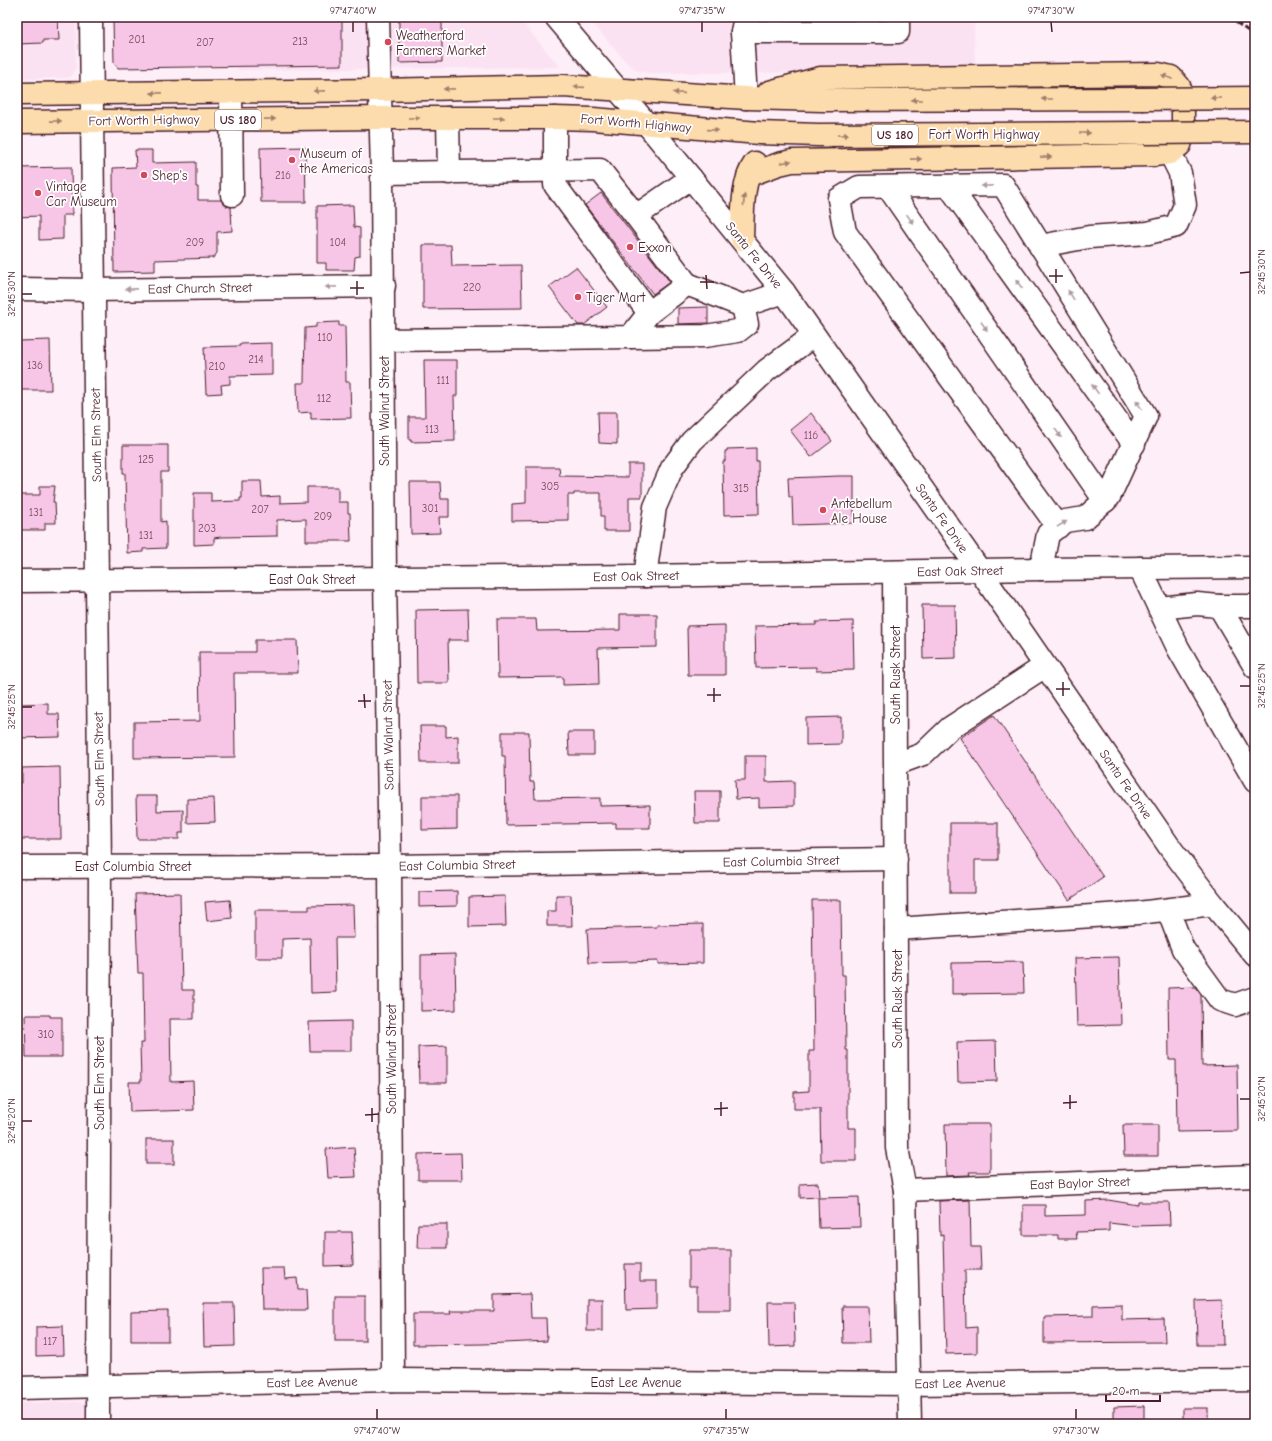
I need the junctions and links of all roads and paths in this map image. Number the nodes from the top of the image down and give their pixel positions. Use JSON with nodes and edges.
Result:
{"nodes":[{"id":1,"x":91,"y":17,"type":"edge"},
{"id":2,"x":378,"y":17,"type":"edge"},
{"id":3,"x":556,"y":17,"type":"edge"},
{"id":4,"x":898,"y":17,"type":"edge"},
{"id":5,"x":744,"y":25,"type":"edge"},
{"id":6,"x":380,"y":90,"type":"junction"},
{"id":7,"x":618,"y":90,"type":"junction"},
{"id":8,"x":231,"y":92,"type":"junction"},
{"id":9,"x":17,"y":94,"type":"edge"},
{"id":10,"x":91,"y":94,"type":"junction"},
{"id":11,"x":746,"y":98,"type":"junction"},
{"id":12,"x":1255,"y":98,"type":"edge"},
{"id":13,"x":381,"y":118,"type":"junction"},
{"id":14,"x":448,"y":118,"type":"junction"},
{"id":15,"x":555,"y":118,"type":"junction"},
{"id":16,"x":232,"y":120,"type":"junction"},
{"id":17,"x":91,"y":121,"type":"junction"},
{"id":18,"x":17,"y":122,"type":"edge"},
{"id":19,"x":646,"y":123,"type":"junction"},
{"id":20,"x":1255,"y":132,"type":"edge"},
{"id":21,"x":818,"y":135,"type":"junction"},
{"id":22,"x":1170,"y":153,"type":"junction"},
{"id":23,"x":555,"y":171,"type":"junction"},
{"id":24,"x":382,"y":173,"type":"junction"},
{"id":25,"x":449,"y":173,"type":"junction"},
{"id":26,"x":749,"y":175,"type":"junction"},
{"id":27,"x":691,"y":178,"type":"junction"},
{"id":28,"x":949,"y":186,"type":"junction"},
{"id":29,"x":888,"y":187,"type":"junction"},
{"id":30,"x":232,"y":195,"type":"dead end"},
{"id":31,"x":636,"y":216,"type":"junction"},
{"id":32,"x":742,"y":239,"type":"junction"},
{"id":33,"x":1040,"y":246,"type":"junction"},
{"id":34,"x":687,"y":284,"type":"junction"},
{"id":35,"x":384,"y":286,"type":"junction"},
{"id":36,"x":17,"y":289,"type":"edge"},
{"id":37,"x":94,"y":290,"type":"junction"},
{"id":38,"x":784,"y":292,"type":"junction"},
{"id":39,"x":743,"y":306,"type":"junction"},
{"id":40,"x":649,"y":313,"type":"junction"},
{"id":41,"x":813,"y":336,"type":"junction"},
{"id":42,"x":630,"y":337,"type":"junction"},
{"id":43,"x":384,"y":340,"type":"junction"},
{"id":44,"x":1134,"y":444,"type":"junction"},
{"id":45,"x":1105,"y":501,"type":"junction"},
{"id":46,"x":1058,"y":527,"type":"junction"},
{"id":47,"x":1255,"y":567,"type":"edge"},
{"id":48,"x":1140,"y":568,"type":"junction"},
{"id":49,"x":1041,"y":569,"type":"junction"},
{"id":50,"x":980,"y":571,"type":"junction"},
{"id":51,"x":894,"y":572,"type":"junction"},
{"id":52,"x":645,"y":576,"type":"junction"},
{"id":53,"x":385,"y":578,"type":"junction"},
{"id":54,"x":97,"y":580,"type":"junction"},
{"id":55,"x":17,"y":581,"type":"edge"},
{"id":56,"x":1219,"y":606,"type":"junction"},
{"id":57,"x":1255,"y":606,"type":"edge"},
{"id":58,"x":1159,"y":608,"type":"junction"},
{"id":59,"x":1045,"y":666,"type":"junction"},
{"id":60,"x":1255,"y":667,"type":"edge"},
{"id":61,"x":896,"y":764,"type":"junction"},
{"id":62,"x":1255,"y":781,"type":"edge"},
{"id":63,"x":896,"y":859,"type":"junction"},
{"id":64,"x":100,"y":866,"type":"junction"},
{"id":65,"x":390,"y":866,"type":"junction"},
{"id":66,"x":17,"y":868,"type":"edge"},
{"id":67,"x":1213,"y":904,"type":"junction"},
{"id":68,"x":1168,"y":910,"type":"junction"},
{"id":69,"x":896,"y":929,"type":"junction"},
{"id":70,"x":1255,"y":954,"type":"edge"},
{"id":71,"x":1255,"y":998,"type":"edge"},
{"id":72,"x":1255,"y":1176,"type":"edge"},
{"id":73,"x":905,"y":1190,"type":"junction"},
{"id":74,"x":393,"y":1380,"type":"junction"},
{"id":75,"x":1255,"y":1380,"type":"edge"},
{"id":76,"x":909,"y":1384,"type":"junction"},
{"id":77,"x":97,"y":1387,"type":"junction"},
{"id":78,"x":17,"y":1388,"type":"edge"},
{"id":79,"x":98,"y":1424,"type":"edge"},
{"id":80,"x":910,"y":1424,"type":"edge"}],
"edges":[{"from":1,"to":10,"type":"street","name":"South Elm Street"},
{"from":2,"to":6,"type":"street","name":"South Walnut Street"},
{"from":3,"to":7,"type":"street","name":"Santa Fe Drive"},
{"from":4,"to":5,"type":"street"},
{"from":5,"to":11,"type":"street"},
{"from":7,"to":6,"type":"main road","name":"Fort Worth Highway","number":"US 180","one_way":true},
{"from":6,"to":8,"type":"main road","name":"Fort Worth Highway","number":"US 180","one_way":true},
{"from":6,"to":13,"type":"street","name":"South Walnut Street"},
{"from":11,"to":7,"type":"main road","name":"Fort Worth Highway","number":"US 180","one_way":true},
{"from":7,"to":19,"type":"street","name":"Santa Fe Drive"},
{"from":8,"to":10,"type":"main road","name":"Fort Worth Highway","number":"US 180","one_way":true},
{"from":8,"to":16,"type":"street"},
{"from":9,"to":10,"type":"main road","name":"Fort Worth Highway","number":"US 180"},
{"from":10,"to":17,"type":"street","name":"South Elm Street"},
{"from":12,"to":11,"type":"main road","name":"Fort Worth Highway","number":"US 180","one_way":true,"bridge":true},
{"from":22,"to":11,"type":"main road","one_way":true},
{"from":13,"to":14,"type":"main road","name":"Fort Worth Highway","number":"US 180","one_way":true},
{"from":16,"to":13,"type":"main road","name":"Fort Worth Highway","number":"US 180","one_way":true},
{"from":13,"to":24,"type":"street","name":"South Walnut Street"},
{"from":14,"to":15,"type":"main road","name":"Fort Worth Highway","number":"US 180","one_way":true},
{"from":14,"to":25,"type":"street"},
{"from":15,"to":19,"type":"main road","name":"Fort Worth Highway","number":"US 180"},
{"from":15,"to":23,"type":"street"},
{"from":16,"to":17,"type":"main road","name":"Fort Worth Highway","number":"US 180"},
{"from":16,"to":30,"type":"street"},
{"from":18,"to":17,"type":"main road","name":"Fort Worth Highway","number":"US 180","one_way":true},
{"from":17,"to":37,"type":"street","name":"South Elm Street"},
{"from":19,"to":21,"type":"main road","name":"Fort Worth Highway","number":"US 180","one_way":true},
{"from":19,"to":27,"type":"street","name":"Santa Fe Drive"},
{"from":21,"to":20,"type":"main road","name":"Fort Worth Highway","number":"US 180","one_way":true,"bridge":true},
{"from":21,"to":26,"type":"main road"},
{"from":26,"to":22,"type":"main road","one_way":true},
{"from":22,"to":33,"type":"street"},
{"from":23,"to":25,"type":"street"},
{"from":23,"to":31,"type":"street"},
{"from":23,"to":40,"type":"street"},
{"from":24,"to":25,"type":"street"},
{"from":24,"to":35,"type":"street","name":"South Walnut Street"},
{"from":32,"to":26,"type":"main road","one_way":true},
{"from":27,"to":31,"type":"street"},
{"from":27,"to":32,"type":"street","name":"Santa Fe Drive"},
{"from":28,"to":29,"type":"street"},
{"from":33,"to":28,"type":"street","one_way":true},
{"from":44,"to":28,"type":"street","one_way":true},
{"from":29,"to":45,"type":"street","one_way":true},
{"from":29,"to":46,"type":"street"},
{"from":31,"to":34,"type":"street"},
{"from":32,"to":38,"type":"street","name":"Santa Fe Drive"},
{"from":44,"to":33,"type":"street","one_way":true},
{"from":34,"to":39,"type":"street"},
{"from":34,"to":40,"type":"street"},
{"from":35,"to":37,"type":"street","name":"East Church Street","one_way":true},
{"from":35,"to":43,"type":"street","name":"South Walnut Street"},
{"from":36,"to":37,"type":"street","name":"East Church Street"},
{"from":37,"to":54,"type":"street","name":"South Elm Street"},
{"from":38,"to":39,"type":"street"},
{"from":38,"to":41,"type":"street","name":"Santa Fe Drive"},
{"from":39,"to":42,"type":"street"},
{"from":40,"to":42,"type":"street"},
{"from":41,"to":50,"type":"street","name":"Santa Fe Drive"},
{"from":41,"to":52,"type":"street"},
{"from":42,"to":43,"type":"street"},
{"from":43,"to":53,"type":"street","name":"South Walnut Street"},
{"from":44,"to":45,"type":"street"},
{"from":46,"to":45,"type":"street","one_way":true},
{"from":46,"to":49,"type":"street"},
{"from":47,"to":48,"type":"street","name":"East Oak Street"},
{"from":48,"to":49,"type":"street","name":"East Oak Street"},
{"from":48,"to":58,"type":"street"},
{"from":49,"to":50,"type":"street","name":"East Oak Street"},
{"from":50,"to":51,"type":"street","name":"East Oak Street"},
{"from":50,"to":59,"type":"street","name":"Santa Fe Drive"},
{"from":51,"to":52,"type":"street","name":"East Oak Street"},
{"from":51,"to":61,"type":"street","name":"South Rusk Street"},
{"from":52,"to":53,"type":"street","name":"East Oak Street"},
{"from":53,"to":54,"type":"street","name":"East Oak Street"},
{"from":53,"to":65,"type":"street","name":"South Walnut Street"},
{"from":54,"to":55,"type":"street","name":"East Oak Street"},
{"from":54,"to":64,"type":"street","name":"South Elm Street"},
{"from":56,"to":57,"type":"street"},
{"from":56,"to":58,"type":"street"},
{"from":56,"to":60,"type":"street"},
{"from":58,"to":62,"type":"street"},
{"from":59,"to":61,"type":"street"},
{"from":59,"to":67,"type":"street","name":"Santa Fe Drive"},
{"from":61,"to":63,"type":"street","name":"South Rusk Street"},
{"from":63,"to":65,"type":"street","name":"East Columbia Street"},
{"from":63,"to":69,"type":"street","name":"South Rusk Street"},
{"from":64,"to":65,"type":"street","name":"East Columbia Street"},
{"from":64,"to":66,"type":"street","name":"East Columbia Street"},
{"from":64,"to":77,"type":"street","name":"South Elm Street"},
{"from":65,"to":74,"type":"street","name":"South Walnut Street"},
{"from":67,"to":68,"type":"street"},
{"from":67,"to":70,"type":"street","name":"Santa Fe Drive"},
{"from":68,"to":69,"type":"street"},
{"from":68,"to":71,"type":"street"},
{"from":69,"to":73,"type":"street","name":"South Rusk Street"},
{"from":72,"to":73,"type":"street","name":"East Baylor Street"},
{"from":73,"to":76,"type":"street","name":"South Rusk Street"},
{"from":74,"to":76,"type":"street","name":"East Lee Avenue"},
{"from":74,"to":77,"type":"street","name":"East Lee Avenue"},
{"from":75,"to":76,"type":"street","name":"East Lee Avenue"},
{"from":76,"to":80,"type":"street","name":"South Rusk Street"},
{"from":77,"to":78,"type":"street","name":"East Lee Avenue"},
{"from":77,"to":79,"type":"street","name":"South Elm Street"}]}
